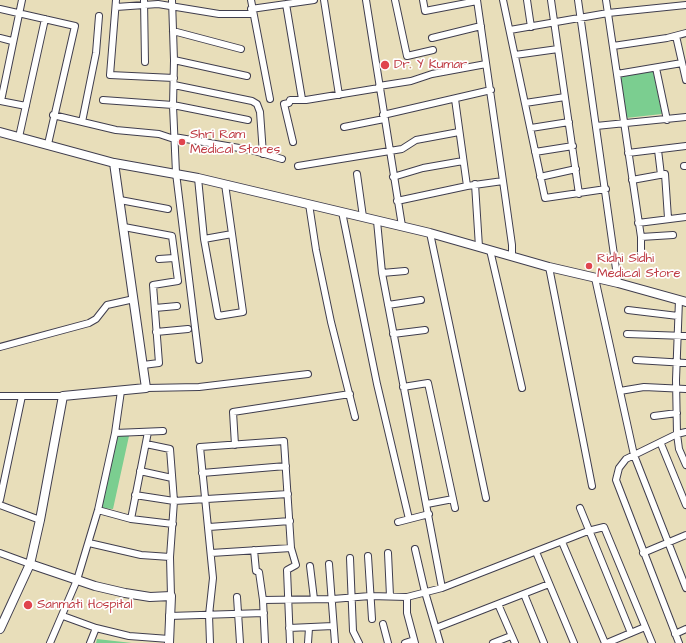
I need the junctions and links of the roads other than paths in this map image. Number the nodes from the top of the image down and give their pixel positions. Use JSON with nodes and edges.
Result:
{"nodes":[{"id":1,"x":22,"y":0,"type":"edge"},
{"id":2,"x":116,"y":0,"type":"edge"},
{"id":3,"x":251,"y":0,"type":"edge"},
{"id":4,"x":314,"y":0,"type":"edge"},
{"id":5,"x":324,"y":0,"type":"edge"},
{"id":6,"x":366,"y":0,"type":"edge"},
{"id":7,"x":395,"y":0,"type":"edge"},
{"id":8,"x":423,"y":0,"type":"edge"},
{"id":9,"x":503,"y":0,"type":"edge"},
{"id":10,"x":527,"y":0,"type":"edge"},
{"id":11,"x":551,"y":0,"type":"edge"},
{"id":12,"x":578,"y":0,"type":"edge"},
{"id":13,"x":606,"y":0,"type":"edge"},
{"id":14,"x":665,"y":0,"type":"edge"},
{"id":15,"x":477,"y":1,"type":"edge"},
{"id":16,"x":144,"y":3,"type":"edge"},
{"id":17,"x":173,"y":3,"type":"edge"},
{"id":18,"x":286,"y":4,"type":"junction"},
{"id":19,"x":686,"y":5,"type":"edge"},
{"id":20,"x":116,"y":7,"type":"junction"},
{"id":21,"x":667,"y":7,"type":"junction"},
{"id":22,"x":0,"y":9,"type":"edge"},
{"id":23,"x":252,"y":12,"type":"junction"},
{"id":24,"x":19,"y":13,"type":"junction"},
{"id":25,"x":608,"y":13,"type":"junction"},
{"id":26,"x":100,"y":16,"type":"dead end"},
{"id":27,"x":581,"y":17,"type":"junction"},
{"id":28,"x":44,"y":19,"type":"junction"},
{"id":29,"x":555,"y":23,"type":"junction"},
{"id":30,"x":481,"y":26,"type":"junction"},
{"id":31,"x":531,"y":27,"type":"junction"},
{"id":32,"x":510,"y":30,"type":"junction"},
{"id":33,"x":173,"y":31,"type":"junction"},
{"id":34,"x":686,"y":33,"type":"edge"},
{"id":35,"x":676,"y":36,"type":"junction"},
{"id":36,"x":0,"y":38,"type":"edge"},
{"id":37,"x":432,"y":38,"type":"dead end"},
{"id":38,"x":12,"y":41,"type":"junction"},
{"id":39,"x":612,"y":46,"type":"junction"},
{"id":40,"x":241,"y":49,"type":"dead end"},
{"id":41,"x":558,"y":49,"type":"junction"},
{"id":42,"x":433,"y":50,"type":"dead end"},
{"id":43,"x":515,"y":55,"type":"junction"},
{"id":44,"x":174,"y":60,"type":"junction"},
{"id":45,"x":145,"y":62,"type":"dead end"},
{"id":46,"x":682,"y":63,"type":"junction"},
{"id":47,"x":486,"y":64,"type":"junction"},
{"id":48,"x":656,"y":68,"type":"junction"},
{"id":49,"x":3,"y":73,"type":"edge"},
{"id":50,"x":617,"y":74,"type":"junction"},
{"id":51,"x":247,"y":76,"type":"dead end"},
{"id":52,"x":174,"y":78,"type":"junction"},
{"id":53,"x":686,"y":80,"type":"edge"},
{"id":54,"x":174,"y":85,"type":"junction"},
{"id":55,"x":379,"y":87,"type":"junction"},
{"id":56,"x":491,"y":90,"type":"junction"},
{"id":57,"x":340,"y":95,"type":"junction"},
{"id":58,"x":565,"y":97,"type":"junction"},
{"id":59,"x":270,"y":99,"type":"dead end"},
{"id":60,"x":302,"y":99,"type":"junction"},
{"id":61,"x":455,"y":99,"type":"junction"},
{"id":62,"x":103,"y":100,"type":"dead end"},
{"id":63,"x":1,"y":101,"type":"edge"},
{"id":64,"x":525,"y":103,"type":"junction"},
{"id":65,"x":173,"y":105,"type":"junction"},
{"id":66,"x":26,"y":106,"type":"junction"},
{"id":67,"x":53,"y":115,"type":"junction"},
{"id":68,"x":384,"y":117,"type":"junction"},
{"id":69,"x":686,"y":117,"type":"edge"},
{"id":70,"x":248,"y":120,"type":"dead end"},
{"id":71,"x":667,"y":120,"type":"junction"},
{"id":72,"x":82,"y":122,"type":"junction"},
{"id":73,"x":569,"y":122,"type":"junction"},
{"id":74,"x":624,"y":124,"type":"junction"},
{"id":75,"x":596,"y":126,"type":"junction"},
{"id":76,"x":344,"y":127,"type":"dead end"},
{"id":77,"x":531,"y":128,"type":"junction"},
{"id":78,"x":0,"y":132,"type":"edge"},
{"id":79,"x":459,"y":132,"type":"junction"},
{"id":80,"x":19,"y":136,"type":"junction"},
{"id":81,"x":174,"y":138,"type":"junction"},
{"id":82,"x":293,"y":142,"type":"dead end"},
{"id":83,"x":48,"y":144,"type":"junction"},
{"id":84,"x":573,"y":146,"type":"junction"},
{"id":85,"x":686,"y":146,"type":"edge"},
{"id":86,"x":658,"y":150,"type":"junction"},
{"id":87,"x":389,"y":151,"type":"junction"},
{"id":88,"x":535,"y":152,"type":"junction"},
{"id":89,"x":628,"y":153,"type":"junction"},
{"id":90,"x":263,"y":154,"type":"junction"},
{"id":91,"x":282,"y":158,"type":"dead end"},
{"id":92,"x":463,"y":161,"type":"junction"},
{"id":93,"x":114,"y":163,"type":"junction"},
{"id":94,"x":298,"y":166,"type":"dead end"},
{"id":95,"x":576,"y":169,"type":"junction"},
{"id":96,"x":176,"y":173,"type":"junction"},
{"id":97,"x":357,"y":174,"type":"dead end"},
{"id":98,"x":661,"y":175,"type":"junction"},
{"id":99,"x":393,"y":177,"type":"junction"},
{"id":100,"x":540,"y":177,"type":"junction"},
{"id":101,"x":198,"y":178,"type":"junction"},
{"id":102,"x":632,"y":180,"type":"junction"},
{"id":103,"x":503,"y":181,"type":"junction"},
{"id":104,"x":225,"y":184,"type":"junction"},
{"id":105,"x":475,"y":184,"type":"junction"},
{"id":106,"x":467,"y":186,"type":"junction"},
{"id":107,"x":606,"y":189,"type":"junction"},
{"id":108,"x":579,"y":194,"type":"junction"},
{"id":109,"x":120,"y":200,"type":"junction"},
{"id":110,"x":397,"y":201,"type":"junction"},
{"id":111,"x":309,"y":204,"type":"junction"},
{"id":112,"x":168,"y":209,"type":"dead end"},
{"id":113,"x":342,"y":212,"type":"junction"},
{"id":114,"x":363,"y":217,"type":"junction"},
{"id":115,"x":686,"y":217,"type":"edge"},
{"id":116,"x":668,"y":218,"type":"junction"},
{"id":117,"x":377,"y":221,"type":"junction"},
{"id":118,"x":638,"y":223,"type":"junction"},
{"id":119,"x":402,"y":226,"type":"junction"},
{"id":120,"x":124,"y":227,"type":"junction"},
{"id":121,"x":430,"y":233,"type":"junction"},
{"id":122,"x":232,"y":234,"type":"junction"},
{"id":123,"x":673,"y":236,"type":"dead end"},
{"id":124,"x":641,"y":237,"type":"junction"},
{"id":125,"x":204,"y":239,"type":"junction"},
{"id":126,"x":479,"y":247,"type":"junction"},
{"id":127,"x":490,"y":250,"type":"junction"},
{"id":128,"x":641,"y":255,"type":"dead end"},
{"id":129,"x":512,"y":256,"type":"junction"},
{"id":130,"x":174,"y":258,"type":"junction"},
{"id":131,"x":159,"y":259,"type":"dead end"},
{"id":132,"x":549,"y":266,"type":"junction"},
{"id":133,"x":404,"y":271,"type":"dead end"},
{"id":134,"x":382,"y":273,"type":"junction"},
{"id":135,"x":595,"y":278,"type":"junction"},
{"id":136,"x":618,"y":283,"type":"junction"},
{"id":137,"x":134,"y":299,"type":"junction"},
{"id":138,"x":421,"y":300,"type":"dead end"},
{"id":139,"x":682,"y":301,"type":"edge"},
{"id":140,"x":388,"y":305,"type":"junction"},
{"id":141,"x":177,"y":306,"type":"dead end"},
{"id":142,"x":156,"y":308,"type":"junction"},
{"id":143,"x":628,"y":310,"type":"dead end"},
{"id":144,"x":678,"y":316,"type":"junction"},
{"id":145,"x":188,"y":329,"type":"dead end"},
{"id":146,"x":425,"y":330,"type":"dead end"},
{"id":147,"x":156,"y":332,"type":"junction"},
{"id":148,"x":394,"y":334,"type":"junction"},
{"id":149,"x":627,"y":334,"type":"dead end"},
{"id":150,"x":677,"y":336,"type":"junction"},
{"id":151,"x":686,"y":336,"type":"edge"},
{"id":152,"x":0,"y":347,"type":"edge"},
{"id":153,"x":199,"y":360,"type":"dead end"},
{"id":154,"x":636,"y":360,"type":"dead end"},
{"id":155,"x":676,"y":363,"type":"junction"},
{"id":156,"x":686,"y":363,"type":"edge"},
{"id":157,"x":143,"y":364,"type":"junction"},
{"id":158,"x":308,"y":374,"type":"dead end"},
{"id":159,"x":403,"y":387,"type":"junction"},
{"id":160,"x":146,"y":388,"type":"junction"},
{"id":161,"x":522,"y":388,"type":"dead end"},
{"id":162,"x":676,"y":388,"type":"junction"},
{"id":163,"x":686,"y":389,"type":"edge"},
{"id":164,"x":121,"y":391,"type":"junction"},
{"id":165,"x":620,"y":391,"type":"junction"},
{"id":166,"x":350,"y":394,"type":"junction"},
{"id":167,"x":0,"y":396,"type":"edge"},
{"id":168,"x":22,"y":396,"type":"junction"},
{"id":169,"x":63,"y":396,"type":"junction"},
{"id":170,"x":677,"y":413,"type":"junction"},
{"id":171,"x":654,"y":416,"type":"dead end"},
{"id":172,"x":355,"y":418,"type":"dead end"},
{"id":173,"x":163,"y":431,"type":"dead end"},
{"id":174,"x":148,"y":432,"type":"junction"},
{"id":175,"x":686,"y":432,"type":"edge"},
{"id":176,"x":115,"y":433,"type":"junction"},
{"id":177,"x":677,"y":434,"type":"junction"},
{"id":178,"x":146,"y":444,"type":"junction"},
{"id":179,"x":660,"y":444,"type":"junction"},
{"id":180,"x":235,"y":445,"type":"junction"},
{"id":181,"x":634,"y":455,"type":"junction"},
{"id":182,"x":686,"y":465,"type":"edge"},
{"id":183,"x":286,"y":466,"type":"junction"},
{"id":184,"x":140,"y":471,"type":"junction"},
{"id":185,"x":202,"y":473,"type":"junction"},
{"id":186,"x":172,"y":478,"type":"junction"},
{"id":187,"x":592,"y":486,"type":"dead end"},
{"id":188,"x":288,"y":494,"type":"junction"},
{"id":189,"x":135,"y":495,"type":"junction"},
{"id":190,"x":206,"y":498,"type":"junction"},
{"id":191,"x":486,"y":498,"type":"dead end"},
{"id":192,"x":452,"y":499,"type":"junction"},
{"id":193,"x":0,"y":500,"type":"edge"},
{"id":194,"x":174,"y":501,"type":"junction"},
{"id":195,"x":427,"y":504,"type":"junction"},
{"id":196,"x":0,"y":505,"type":"edge"},
{"id":197,"x":686,"y":505,"type":"edge"},
{"id":198,"x":454,"y":508,"type":"dead end"},
{"id":199,"x":580,"y":508,"type":"dead end"},
{"id":200,"x":98,"y":510,"type":"junction"},
{"id":201,"x":429,"y":514,"type":"junction"},
{"id":202,"x":131,"y":519,"type":"junction"},
{"id":203,"x":409,"y":519,"type":"junction"},
{"id":204,"x":40,"y":520,"type":"junction"},
{"id":205,"x":290,"y":521,"type":"junction"},
{"id":206,"x":398,"y":522,"type":"dead end"},
{"id":207,"x":173,"y":524,"type":"junction"},
{"id":208,"x":209,"y":527,"type":"junction"},
{"id":209,"x":588,"y":531,"type":"junction"},
{"id":210,"x":686,"y":535,"type":"edge"},
{"id":211,"x":562,"y":542,"type":"junction"},
{"id":212,"x":669,"y":542,"type":"junction"},
{"id":213,"x":89,"y":543,"type":"junction"},
{"id":214,"x":291,"y":548,"type":"junction"},
{"id":215,"x":415,"y":549,"type":"dead end"},
{"id":216,"x":254,"y":550,"type":"junction"},
{"id":217,"x":0,"y":552,"type":"edge"},
{"id":218,"x":536,"y":552,"type":"junction"},
{"id":219,"x":388,"y":553,"type":"dead end"},
{"id":220,"x":643,"y":553,"type":"junction"},
{"id":221,"x":211,"y":554,"type":"junction"},
{"id":222,"x":368,"y":556,"type":"dead end"},
{"id":223,"x":170,"y":557,"type":"junction"},
{"id":224,"x":350,"y":558,"type":"dead end"},
{"id":225,"x":30,"y":564,"type":"junction"},
{"id":226,"x":329,"y":564,"type":"dead end"},
{"id":227,"x":310,"y":566,"type":"dead end"},
{"id":228,"x":77,"y":580,"type":"junction"},
{"id":229,"x":549,"y":584,"type":"junction"},
{"id":230,"x":442,"y":588,"type":"junction"},
{"id":231,"x":686,"y":588,"type":"edge"},
{"id":232,"x":425,"y":592,"type":"junction"},
{"id":233,"x":524,"y":594,"type":"junction"},
{"id":234,"x":171,"y":596,"type":"junction"},
{"id":235,"x":370,"y":596,"type":"junction"},
{"id":236,"x":390,"y":596,"type":"junction"},
{"id":237,"x":237,"y":597,"type":"dead end"},
{"id":238,"x":407,"y":597,"type":"junction"},
{"id":239,"x":351,"y":598,"type":"junction"},
{"id":240,"x":314,"y":599,"type":"junction"},
{"id":241,"x":333,"y":599,"type":"junction"},
{"id":242,"x":263,"y":600,"type":"junction"},
{"id":243,"x":288,"y":600,"type":"junction"},
{"id":244,"x":498,"y":604,"type":"junction"},
{"id":245,"x":264,"y":613,"type":"junction"},
{"id":246,"x":239,"y":614,"type":"junction"},
{"id":247,"x":209,"y":615,"type":"junction"},
{"id":248,"x":63,"y":616,"type":"junction"},
{"id":249,"x":169,"y":616,"type":"junction"},
{"id":250,"x":372,"y":619,"type":"dead end"},
{"id":251,"x":383,"y":624,"type":"dead end"},
{"id":252,"x":333,"y":626,"type":"junction"},
{"id":253,"x":645,"y":627,"type":"junction"},
{"id":254,"x":96,"y":628,"type":"junction"},
{"id":255,"x":289,"y":628,"type":"junction"},
{"id":256,"x":309,"y":628,"type":"junction"},
{"id":257,"x":436,"y":628,"type":"junction"},
{"id":258,"x":0,"y":629,"type":"edge"},
{"id":259,"x":686,"y":629,"type":"edge"},
{"id":260,"x":631,"y":633,"type":"junction"},
{"id":261,"x":675,"y":634,"type":"junction"},
{"id":262,"x":511,"y":636,"type":"junction"},
{"id":263,"x":169,"y":641,"type":"edge"},
{"id":264,"x":415,"y":642,"type":"edge"},
{"id":265,"x":50,"y":643,"type":"edge"},
{"id":266,"x":90,"y":643,"type":"edge"},
{"id":267,"x":210,"y":643,"type":"edge"},
{"id":268,"x":240,"y":643,"type":"edge"},
{"id":269,"x":265,"y":643,"type":"edge"},
{"id":270,"x":290,"y":643,"type":"edge"},
{"id":271,"x":308,"y":643,"type":"edge"},
{"id":272,"x":335,"y":643,"type":"edge"},
{"id":273,"x":359,"y":643,"type":"edge"},
{"id":274,"x":388,"y":643,"type":"edge"},
{"id":275,"x":405,"y":643,"type":"edge"},
{"id":276,"x":440,"y":643,"type":"edge"},
{"id":277,"x":493,"y":643,"type":"edge"},
{"id":278,"x":515,"y":643,"type":"edge"},
{"id":279,"x":544,"y":643,"type":"edge"},
{"id":280,"x":574,"y":643,"type":"edge"},
{"id":281,"x":606,"y":643,"type":"edge"},
{"id":282,"x":652,"y":643,"type":"edge"},
{"id":283,"x":679,"y":643,"type":"edge"}],
"edges":[{"from":1,"to":24,"type":"street"},
{"from":2,"to":20,"type":"street"},
{"from":3,"to":23,"type":"street"},
{"from":4,"to":18,"type":"street"},
{"from":5,"to":57,"type":"street"},
{"from":6,"to":55,"type":"street"},
{"from":7,"to":42,"type":"street"},
{"from":8,"to":15,"type":"street"},
{"from":9,"to":32,"type":"street"},
{"from":10,"to":31,"type":"street"},
{"from":11,"to":29,"type":"street"},
{"from":12,"to":27,"type":"street"},
{"from":13,"to":25,"type":"street"},
{"from":14,"to":21,"type":"street"},
{"from":15,"to":30,"type":"street"},
{"from":16,"to":17,"type":"street"},
{"from":16,"to":20,"type":"street"},
{"from":16,"to":45,"type":"street"},
{"from":17,"to":23,"type":"street"},
{"from":17,"to":33,"type":"street"},
{"from":18,"to":23,"type":"street"},
{"from":18,"to":60,"type":"street"},
{"from":19,"to":21,"type":"street"},
{"from":20,"to":52,"type":"street"},
{"from":21,"to":25,"type":"street"},
{"from":22,"to":24,"type":"street"},
{"from":23,"to":59,"type":"street"},
{"from":24,"to":28,"type":"street"},
{"from":24,"to":38,"type":"street"},
{"from":25,"to":27,"type":"street"},
{"from":25,"to":39,"type":"street"},
{"from":26,"to":72,"type":"street"},
{"from":27,"to":29,"type":"street"},
{"from":27,"to":75,"type":"street"},
{"from":28,"to":66,"type":"street"},
{"from":28,"to":67,"type":"street"},
{"from":29,"to":31,"type":"street"},
{"from":29,"to":41,"type":"street"},
{"from":30,"to":37,"type":"street"},
{"from":30,"to":47,"type":"street"},
{"from":31,"to":32,"type":"street"},
{"from":32,"to":43,"type":"street"},
{"from":33,"to":40,"type":"street"},
{"from":33,"to":44,"type":"street"},
{"from":34,"to":35,"type":"street"},
{"from":35,"to":39,"type":"street"},
{"from":35,"to":46,"type":"street"},
{"from":36,"to":38,"type":"street"},
{"from":38,"to":49,"type":"street"},
{"from":39,"to":50,"type":"street"},
{"from":41,"to":43,"type":"street"},
{"from":41,"to":58,"type":"street"},
{"from":43,"to":64,"type":"street"},
{"from":44,"to":51,"type":"street"},
{"from":44,"to":52,"type":"street"},
{"from":46,"to":48,"type":"street"},
{"from":46,"to":53,"type":"street"},
{"from":47,"to":55,"type":"street"},
{"from":47,"to":56,"type":"street"},
{"from":48,"to":50,"type":"street"},
{"from":48,"to":71,"type":"street"},
{"from":49,"to":63,"type":"street"},
{"from":50,"to":74,"type":"street"},
{"from":52,"to":54,"type":"street"},
{"from":54,"to":65,"type":"street"},
{"from":54,"to":90,"type":"street"},
{"from":55,"to":57,"type":"street"},
{"from":55,"to":68,"type":"street"},
{"from":56,"to":61,"type":"street"},
{"from":56,"to":103,"type":"street"},
{"from":57,"to":60,"type":"street"},
{"from":58,"to":64,"type":"street"},
{"from":58,"to":73,"type":"street"},
{"from":60,"to":82,"type":"street"},
{"from":61,"to":68,"type":"street"},
{"from":61,"to":79,"type":"street"},
{"from":62,"to":65,"type":"street"},
{"from":63,"to":66,"type":"street"},
{"from":64,"to":77,"type":"street"},
{"from":65,"to":70,"type":"street"},
{"from":65,"to":81,"type":"street"},
{"from":66,"to":80,"type":"street"},
{"from":67,"to":72,"type":"street"},
{"from":67,"to":83,"type":"street"},
{"from":68,"to":76,"type":"street"},
{"from":68,"to":87,"type":"street"},
{"from":69,"to":71,"type":"street"},
{"from":71,"to":74,"type":"street"},
{"from":72,"to":81,"type":"street"},
{"from":73,"to":77,"type":"street"},
{"from":73,"to":84,"type":"street"},
{"from":74,"to":75,"type":"street"},
{"from":74,"to":89,"type":"street"},
{"from":75,"to":107,"type":"street"},
{"from":77,"to":88,"type":"street"},
{"from":78,"to":80,"type":"street"},
{"from":79,"to":87,"type":"street"},
{"from":79,"to":92,"type":"street"},
{"from":80,"to":83,"type":"street"},
{"from":81,"to":90,"type":"street"},
{"from":81,"to":96,"type":"street"},
{"from":83,"to":93,"type":"street"},
{"from":84,"to":88,"type":"street"},
{"from":84,"to":95,"type":"street"},
{"from":85,"to":86,"type":"street"},
{"from":86,"to":89,"type":"street"},
{"from":86,"to":98,"type":"street"},
{"from":87,"to":94,"type":"street"},
{"from":87,"to":99,"type":"street"},
{"from":88,"to":100,"type":"street"},
{"from":89,"to":102,"type":"street"},
{"from":90,"to":91,"type":"street"},
{"from":92,"to":99,"type":"street"},
{"from":92,"to":106,"type":"street"},
{"from":93,"to":96,"type":"street"},
{"from":93,"to":109,"type":"street"},
{"from":95,"to":100,"type":"street"},
{"from":95,"to":108,"type":"street"},
{"from":96,"to":101,"type":"street"},
{"from":96,"to":153,"type":"street"},
{"from":97,"to":114,"type":"street"},
{"from":98,"to":102,"type":"street"},
{"from":98,"to":116,"type":"street"},
{"from":99,"to":110,"type":"street"},
{"from":100,"to":108,"type":"street"},
{"from":101,"to":104,"type":"street"},
{"from":101,"to":125,"type":"street"},
{"from":102,"to":118,"type":"street"},
{"from":103,"to":105,"type":"street"},
{"from":103,"to":129,"type":"street"},
{"from":104,"to":111,"type":"street"},
{"from":104,"to":122,"type":"street"},
{"from":105,"to":106,"type":"street"},
{"from":105,"to":126,"type":"street"},
{"from":106,"to":110,"type":"street"},
{"from":107,"to":108,"type":"street"},
{"from":107,"to":136,"type":"street"},
{"from":109,"to":112,"type":"street"},
{"from":109,"to":120,"type":"street"},
{"from":110,"to":119,"type":"street"},
{"from":111,"to":113,"type":"street"},
{"from":111,"to":166,"type":"street"},
{"from":113,"to":114,"type":"street"},
{"from":113,"to":203,"type":"street"},
{"from":114,"to":117,"type":"street"},
{"from":115,"to":116,"type":"street"},
{"from":116,"to":118,"type":"street"},
{"from":117,"to":119,"type":"street"},
{"from":117,"to":134,"type":"street"},
{"from":118,"to":124,"type":"street"},
{"from":119,"to":121,"type":"street"},
{"from":120,"to":130,"type":"street"},
{"from":120,"to":137,"type":"street"},
{"from":121,"to":126,"type":"street"},
{"from":121,"to":191,"type":"street"},
{"from":122,"to":125,"type":"street"},
{"from":122,"to":125,"type":"street"},
{"from":123,"to":124,"type":"street"},
{"from":124,"to":128,"type":"street"},
{"from":126,"to":127,"type":"street"},
{"from":127,"to":129,"type":"street"},
{"from":127,"to":161,"type":"street"},
{"from":129,"to":132,"type":"street"},
{"from":130,"to":131,"type":"street"},
{"from":130,"to":142,"type":"street"},
{"from":132,"to":135,"type":"street"},
{"from":132,"to":187,"type":"street"},
{"from":133,"to":134,"type":"street"},
{"from":134,"to":140,"type":"street"},
{"from":135,"to":136,"type":"street"},
{"from":135,"to":165,"type":"street"},
{"from":136,"to":139,"type":"street"},
{"from":137,"to":152,"type":"street"},
{"from":137,"to":157,"type":"street"},
{"from":138,"to":140,"type":"street"},
{"from":139,"to":144,"type":"street"},
{"from":140,"to":148,"type":"street"},
{"from":141,"to":142,"type":"street"},
{"from":142,"to":147,"type":"street"},
{"from":143,"to":144,"type":"street"},
{"from":144,"to":150,"type":"street"},
{"from":145,"to":147,"type":"street"},
{"from":146,"to":148,"type":"street"},
{"from":147,"to":157,"type":"street"},
{"from":148,"to":159,"type":"street"},
{"from":149,"to":150,"type":"street"},
{"from":150,"to":151,"type":"street"},
{"from":150,"to":155,"type":"street"},
{"from":154,"to":155,"type":"street"},
{"from":155,"to":156,"type":"street"},
{"from":155,"to":162,"type":"street"},
{"from":157,"to":160,"type":"street"},
{"from":158,"to":160,"type":"street"},
{"from":159,"to":192,"type":"street"},
{"from":159,"to":195,"type":"street"},
{"from":160,"to":164,"type":"street"},
{"from":162,"to":163,"type":"street"},
{"from":162,"to":165,"type":"street"},
{"from":162,"to":170,"type":"street"},
{"from":164,"to":169,"type":"street"},
{"from":164,"to":176,"type":"street"},
{"from":165,"to":181,"type":"street"},
{"from":166,"to":172,"type":"street"},
{"from":166,"to":180,"type":"street"},
{"from":167,"to":168,"type":"street"},
{"from":168,"to":169,"type":"street"},
{"from":168,"to":193,"type":"street"},
{"from":169,"to":204,"type":"street"},
{"from":170,"to":171,"type":"street"},
{"from":170,"to":177,"type":"street"},
{"from":173,"to":174,"type":"street"},
{"from":174,"to":176,"type":"street"},
{"from":174,"to":178,"type":"street"},
{"from":175,"to":177,"type":"street"},
{"from":176,"to":200,"type":"street"},
{"from":177,"to":179,"type":"street"},
{"from":177,"to":182,"type":"street"},
{"from":178,"to":184,"type":"street"},
{"from":178,"to":186,"type":"street"},
{"from":179,"to":181,"type":"street"},
{"from":179,"to":197,"type":"street"},
{"from":180,"to":183,"type":"street"},
{"from":180,"to":185,"type":"street"},
{"from":181,"to":212,"type":"street"},
{"from":181,"to":220,"type":"street"},
{"from":183,"to":185,"type":"street"},
{"from":183,"to":188,"type":"street"},
{"from":184,"to":186,"type":"street"},
{"from":184,"to":189,"type":"street"},
{"from":185,"to":190,"type":"street"},
{"from":186,"to":194,"type":"street"},
{"from":188,"to":190,"type":"street"},
{"from":188,"to":205,"type":"street"},
{"from":189,"to":194,"type":"street"},
{"from":189,"to":202,"type":"street"},
{"from":190,"to":194,"type":"street"},
{"from":190,"to":208,"type":"street"},
{"from":192,"to":195,"type":"street"},
{"from":192,"to":198,"type":"street"},
{"from":194,"to":207,"type":"street"},
{"from":195,"to":201,"type":"street"},
{"from":196,"to":204,"type":"street"},
{"from":199,"to":209,"type":"street"},
{"from":200,"to":202,"type":"street"},
{"from":200,"to":213,"type":"street"},
{"from":201,"to":203,"type":"street"},
{"from":201,"to":230,"type":"street"},
{"from":202,"to":207,"type":"street"},
{"from":203,"to":206,"type":"street"},
{"from":204,"to":225,"type":"street"},
{"from":205,"to":208,"type":"street"},
{"from":205,"to":214,"type":"street"},
{"from":207,"to":223,"type":"street"},
{"from":208,"to":221,"type":"street"},
{"from":209,"to":211,"type":"street"},
{"from":209,"to":253,"type":"street"},
{"from":209,"to":260,"type":"street"},
{"from":210,"to":212,"type":"street"},
{"from":211,"to":218,"type":"street"},
{"from":211,"to":281,"type":"street"},
{"from":212,"to":220,"type":"street"},
{"from":212,"to":231,"type":"street"},
{"from":213,"to":223,"type":"street"},
{"from":213,"to":228,"type":"street"},
{"from":214,"to":216,"type":"street"},
{"from":214,"to":243,"type":"street"},
{"from":215,"to":232,"type":"street"},
{"from":216,"to":221,"type":"street"},
{"from":216,"to":242,"type":"street"},
{"from":217,"to":225,"type":"street"},
{"from":218,"to":229,"type":"street"},
{"from":218,"to":230,"type":"street"},
{"from":219,"to":236,"type":"street"},
{"from":220,"to":261,"type":"street"},
{"from":221,"to":247,"type":"street"},
{"from":222,"to":235,"type":"street"},
{"from":223,"to":234,"type":"street"},
{"from":224,"to":239,"type":"street"},
{"from":225,"to":228,"type":"street"},
{"from":225,"to":258,"type":"street"},
{"from":226,"to":241,"type":"street"},
{"from":227,"to":240,"type":"street"},
{"from":228,"to":234,"type":"street"},
{"from":228,"to":248,"type":"street"},
{"from":229,"to":233,"type":"street"},
{"from":229,"to":280,"type":"street"},
{"from":230,"to":232,"type":"street"},
{"from":232,"to":238,"type":"street"},
{"from":232,"to":257,"type":"street"},
{"from":233,"to":244,"type":"street"},
{"from":233,"to":279,"type":"street"},
{"from":234,"to":249,"type":"street"},
{"from":235,"to":236,"type":"street"},
{"from":235,"to":239,"type":"street"},
{"from":235,"to":250,"type":"street"},
{"from":236,"to":238,"type":"street"},
{"from":237,"to":246,"type":"street"},
{"from":238,"to":264,"type":"street"},
{"from":239,"to":241,"type":"street"},
{"from":239,"to":273,"type":"street"},
{"from":240,"to":241,"type":"street"},
{"from":240,"to":243,"type":"street"},
{"from":241,"to":252,"type":"street"},
{"from":242,"to":243,"type":"street"},
{"from":242,"to":245,"type":"street"},
{"from":243,"to":255,"type":"street"},
{"from":244,"to":257,"type":"street"},
{"from":244,"to":262,"type":"street"},
{"from":245,"to":246,"type":"street"},
{"from":245,"to":269,"type":"street"},
{"from":246,"to":247,"type":"street"},
{"from":246,"to":268,"type":"street"},
{"from":247,"to":249,"type":"street"},
{"from":247,"to":267,"type":"street"},
{"from":248,"to":254,"type":"street"},
{"from":248,"to":265,"type":"street"},
{"from":249,"to":263,"type":"street"},
{"from":251,"to":274,"type":"street"},
{"from":252,"to":256,"type":"street"},
{"from":252,"to":272,"type":"street"},
{"from":253,"to":260,"type":"street"},
{"from":253,"to":282,"type":"street"},
{"from":254,"to":263,"type":"street"},
{"from":254,"to":266,"type":"street"},
{"from":255,"to":256,"type":"street"},
{"from":255,"to":270,"type":"street"},
{"from":256,"to":271,"type":"street"},
{"from":257,"to":276,"type":"street"},
{"from":259,"to":261,"type":"street"},
{"from":260,"to":281,"type":"street"},
{"from":261,"to":283,"type":"street"},
{"from":262,"to":277,"type":"street"},
{"from":262,"to":278,"type":"street"},
{"from":264,"to":275,"type":"street"}]}
